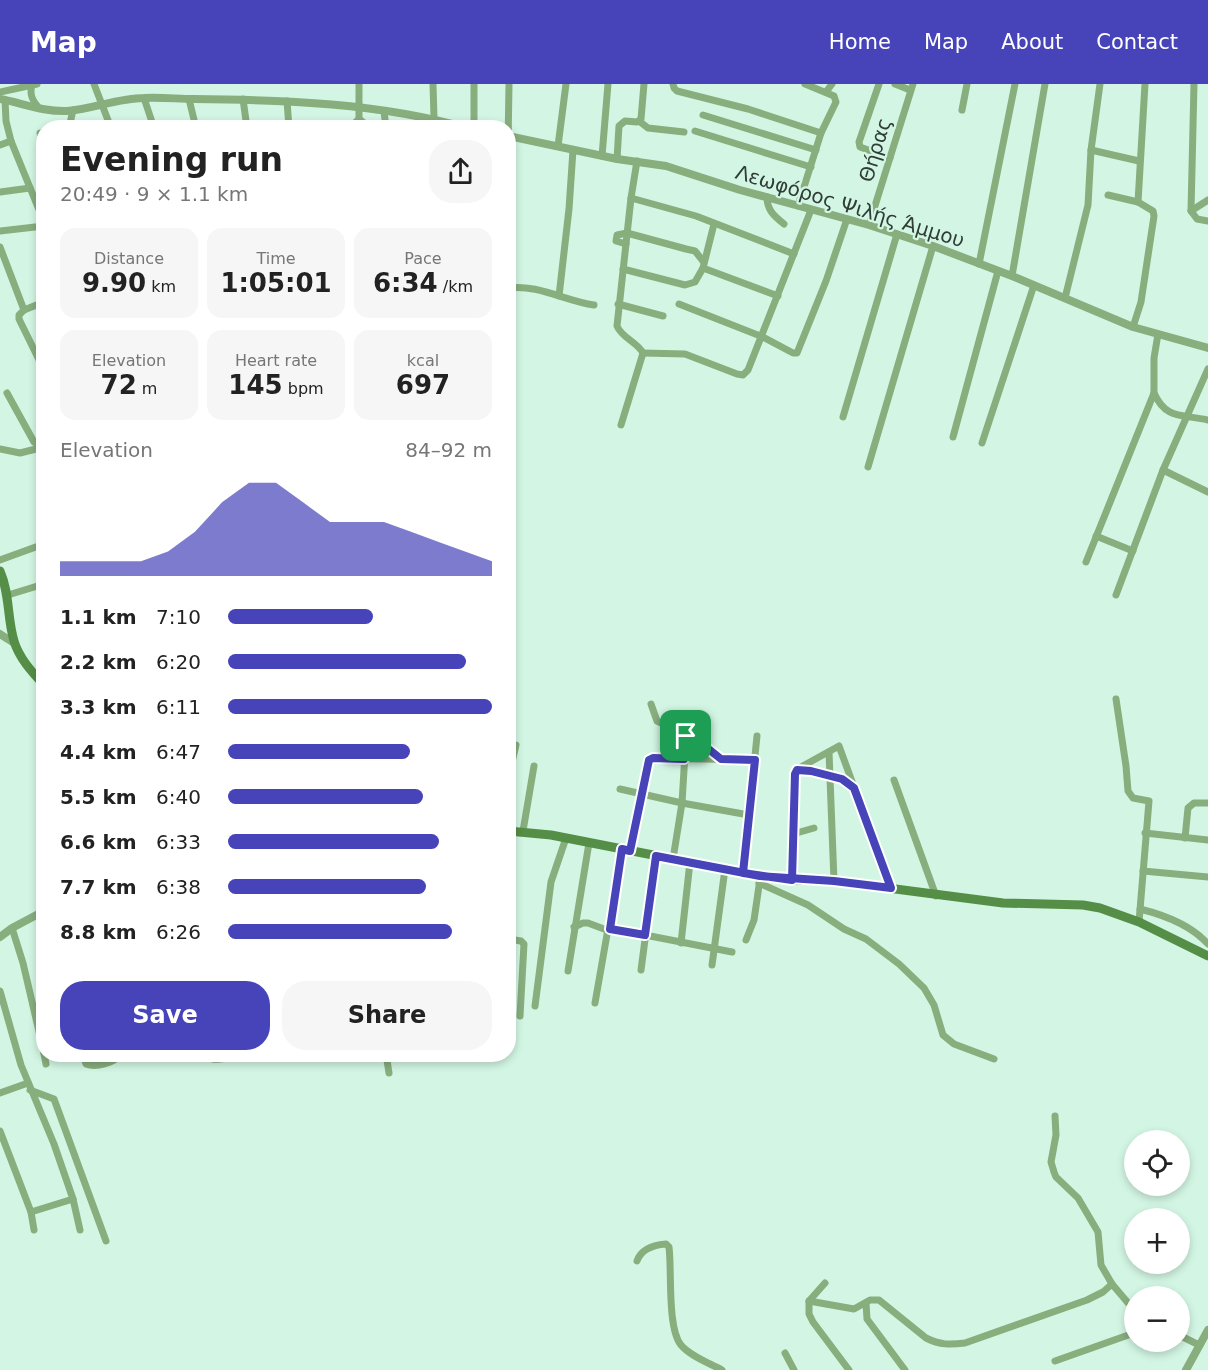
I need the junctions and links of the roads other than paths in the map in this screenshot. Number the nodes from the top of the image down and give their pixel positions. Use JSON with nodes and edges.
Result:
{"nodes":[{"id":1,"x":94,"y":84,"type":"edge"},
{"id":2,"x":359,"y":84,"type":"edge"},
{"id":3,"x":433,"y":84,"type":"edge"},
{"id":4,"x":474,"y":84,"type":"edge"},
{"id":5,"x":509,"y":84,"type":"edge"},
{"id":6,"x":566,"y":84,"type":"edge"},
{"id":7,"x":608,"y":84,"type":"edge"},
{"id":8,"x":644,"y":84,"type":"edge"},
{"id":9,"x":673,"y":84,"type":"edge"},
{"id":10,"x":805,"y":84,"type":"edge"},
{"id":11,"x":832,"y":84,"type":"edge"},
{"id":12,"x":879,"y":84,"type":"edge"},
{"id":13,"x":895,"y":84,"type":"edge"},
{"id":14,"x":967,"y":84,"type":"edge"},
{"id":15,"x":1015,"y":84,"type":"edge"},
{"id":16,"x":1045,"y":84,"type":"edge"},
{"id":17,"x":1100,"y":84,"type":"edge"},
{"id":18,"x":1145,"y":84,"type":"edge"},
{"id":19,"x":1194,"y":84,"type":"edge"},
{"id":20,"x":34,"y":85,"type":"edge"},
{"id":21,"x":911,"y":87,"type":"edge"},
{"id":22,"x":826,"y":92,"type":"junction"},
{"id":23,"x":2,"y":97,"type":"edge"},
{"id":24,"x":144,"y":98,"type":"junction"},
{"id":25,"x":189,"y":99,"type":"junction"},
{"id":26,"x":243,"y":99,"type":"junction"},
{"id":27,"x":287,"y":101,"type":"junction"},
{"id":28,"x":102,"y":104,"type":"junction"},
{"id":29,"x":359,"y":107,"type":"junction"},
{"id":30,"x":39,"y":108,"type":"junction"},
{"id":31,"x":73,"y":110,"type":"junction"},
{"id":32,"x":962,"y":110,"type":"dead end"},
{"id":33,"x":384,"y":111,"type":"junction"},
{"id":34,"x":703,"y":115,"type":"dead end"},
{"id":35,"x":359,"y":119,"type":"edge"},
{"id":36,"x":71,"y":120,"type":"edge"},
{"id":37,"x":108,"y":120,"type":"edge"},
{"id":38,"x":151,"y":120,"type":"edge"},
{"id":39,"x":194,"y":120,"type":"edge"},
{"id":40,"x":246,"y":120,"type":"edge"},
{"id":41,"x":288,"y":120,"type":"edge"},
{"id":42,"x":385,"y":120,"type":"edge"},
{"id":43,"x":427,"y":120,"type":"edge"},
{"id":44,"x":437,"y":120,"type":"edge"},
{"id":45,"x":474,"y":120,"type":"edge"},
{"id":46,"x":509,"y":120,"type":"edge"},
{"id":47,"x":639,"y":121,"type":"junction"},
{"id":48,"x":694,"y":131,"type":"dead end"},
{"id":49,"x":684,"y":132,"type":"dead end"},
{"id":50,"x":820,"y":133,"type":"junction"},
{"id":51,"x":516,"y":137,"type":"edge"},
{"id":52,"x":11,"y":141,"type":"junction"},
{"id":53,"x":0,"y":145,"type":"edge"},
{"id":54,"x":558,"y":146,"type":"junction"},
{"id":55,"x":573,"y":150,"type":"junction"},
{"id":56,"x":816,"y":150,"type":"junction"},
{"id":57,"x":1091,"y":150,"type":"junction"},
{"id":58,"x":602,"y":156,"type":"junction"},
{"id":59,"x":890,"y":158,"type":"junction"},
{"id":60,"x":617,"y":159,"type":"junction"},
{"id":61,"x":637,"y":161,"type":"junction"},
{"id":62,"x":1139,"y":161,"type":"junction"},
{"id":63,"x":811,"y":167,"type":"junction"},
{"id":64,"x":30,"y":188,"type":"junction"},
{"id":65,"x":0,"y":192,"type":"edge"},
{"id":66,"x":1108,"y":195,"type":"dead end"},
{"id":67,"x":767,"y":197,"type":"junction"},
{"id":68,"x":631,"y":198,"type":"junction"},
{"id":69,"x":1208,"y":200,"type":"edge"},
{"id":70,"x":1137,"y":202,"type":"junction"},
{"id":71,"x":36,"y":203,"type":"edge"},
{"id":72,"x":798,"y":206,"type":"junction"},
{"id":73,"x":811,"y":210,"type":"junction"},
{"id":74,"x":1191,"y":211,"type":"junction"},
{"id":75,"x":847,"y":219,"type":"junction"},
{"id":76,"x":1208,"y":221,"type":"edge"},
{"id":77,"x":714,"y":224,"type":"junction"},
{"id":78,"x":784,"y":224,"type":"dead end"},
{"id":79,"x":36,"y":225,"type":"edge"},
{"id":80,"x":869,"y":225,"type":"junction"},
{"id":81,"x":0,"y":231,"type":"edge"},
{"id":82,"x":627,"y":233,"type":"junction"},
{"id":83,"x":897,"y":234,"type":"junction"},
{"id":84,"x":933,"y":246,"type":"junction"},
{"id":85,"x":0,"y":247,"type":"edge"},
{"id":86,"x":794,"y":254,"type":"junction"},
{"id":87,"x":703,"y":264,"type":"junction"},
{"id":88,"x":979,"y":264,"type":"junction"},
{"id":89,"x":623,"y":269,"type":"junction"},
{"id":90,"x":998,"y":271,"type":"junction"},
{"id":91,"x":1012,"y":276,"type":"junction"},
{"id":92,"x":1034,"y":285,"type":"junction"},
{"id":93,"x":516,"y":288,"type":"edge"},
{"id":94,"x":559,"y":296,"type":"junction"},
{"id":95,"x":778,"y":296,"type":"junction"},
{"id":96,"x":1065,"y":298,"type":"junction"},
{"id":97,"x":618,"y":304,"type":"junction"},
{"id":98,"x":679,"y":304,"type":"dead end"},
{"id":99,"x":36,"y":305,"type":"edge"},
{"id":100,"x":594,"y":305,"type":"dead end"},
{"id":101,"x":24,"y":310,"type":"junction"},
{"id":102,"x":663,"y":316,"type":"dead end"},
{"id":103,"x":1133,"y":327,"type":"junction"},
{"id":104,"x":1158,"y":334,"type":"junction"},
{"id":105,"x":763,"y":337,"type":"junction"},
{"id":106,"x":1208,"y":348,"type":"edge"},
{"id":107,"x":643,"y":353,"type":"junction"},
{"id":108,"x":36,"y":354,"type":"edge"},
{"id":109,"x":1208,"y":369,"type":"edge"},
{"id":110,"x":7,"y":393,"type":"dead end"},
{"id":111,"x":1154,"y":393,"type":"junction"},
{"id":112,"x":1187,"y":415,"type":"junction"},
{"id":113,"x":843,"y":417,"type":"dead end"},
{"id":114,"x":1208,"y":420,"type":"edge"},
{"id":115,"x":621,"y":425,"type":"dead end"},
{"id":116,"x":953,"y":437,"type":"dead end"},
{"id":117,"x":36,"y":443,"type":"edge"},
{"id":118,"x":982,"y":443,"type":"dead end"},
{"id":119,"x":0,"y":449,"type":"edge"},
{"id":120,"x":36,"y":449,"type":"edge"},
{"id":121,"x":868,"y":467,"type":"dead end"},
{"id":122,"x":1163,"y":470,"type":"junction"},
{"id":123,"x":1208,"y":492,"type":"edge"},
{"id":124,"x":1096,"y":536,"type":"junction"},
{"id":125,"x":36,"y":547,"type":"edge"},
{"id":126,"x":1133,"y":551,"type":"junction"},
{"id":127,"x":0,"y":560,"type":"edge"},
{"id":128,"x":1086,"y":562,"type":"dead end"},
{"id":129,"x":0,"y":571,"type":"edge"},
{"id":130,"x":36,"y":587,"type":"edge"},
{"id":131,"x":8,"y":595,"type":"junction"},
{"id":132,"x":1116,"y":596,"type":"dead end"},
{"id":133,"x":0,"y":634,"type":"edge"},
{"id":134,"x":14,"y":644,"type":"junction"},
{"id":135,"x":36,"y":675,"type":"edge"},
{"id":136,"x":1116,"y":699,"type":"dead end"},
{"id":137,"x":651,"y":705,"type":"dead end"},
{"id":138,"x":686,"y":736,"type":"junction"},
{"id":139,"x":758,"y":736,"type":"dead end"},
{"id":140,"x":829,"y":752,"type":"junction"},
{"id":141,"x":684,"y":759,"type":"junction"},
{"id":142,"x":721,"y":759,"type":"junction"},
{"id":143,"x":755,"y":760,"type":"junction"},
{"id":144,"x":534,"y":766,"type":"dead end"},
{"id":145,"x":797,"y":770,"type":"junction"},
{"id":146,"x":830,"y":777,"type":"junction"},
{"id":147,"x":894,"y":780,"type":"dead end"},
{"id":148,"x":854,"y":788,"type":"junction"},
{"id":149,"x":620,"y":789,"type":"dead end"},
{"id":150,"x":643,"y":794,"type":"junction"},
{"id":151,"x":682,"y":803,"type":"junction"},
{"id":152,"x":1208,"y":803,"type":"edge"},
{"id":153,"x":749,"y":815,"type":"junction"},
{"id":154,"x":814,"y":828,"type":"dead end"},
{"id":155,"x":516,"y":831,"type":"edge"},
{"id":156,"x":524,"y":831,"type":"junction"},
{"id":157,"x":1145,"y":833,"type":"junction"},
{"id":158,"x":793,"y":834,"type":"junction"},
{"id":159,"x":566,"y":838,"type":"junction"},
{"id":160,"x":1185,"y":838,"type":"junction"},
{"id":161,"x":1208,"y":840,"type":"edge"},
{"id":162,"x":590,"y":843,"type":"junction"},
{"id":163,"x":626,"y":850,"type":"junction"},
{"id":164,"x":656,"y":856,"type":"junction"},
{"id":165,"x":673,"y":859,"type":"junction"},
{"id":166,"x":690,"y":862,"type":"junction"},
{"id":167,"x":725,"y":869,"type":"junction"},
{"id":168,"x":1143,"y":871,"type":"junction"},
{"id":169,"x":743,"y":873,"type":"junction"},
{"id":170,"x":1208,"y":878,"type":"edge"},
{"id":171,"x":760,"y":879,"type":"junction"},
{"id":172,"x":792,"y":880,"type":"junction"},
{"id":173,"x":834,"y":881,"type":"junction"},
{"id":174,"x":891,"y":888,"type":"junction"},
{"id":175,"x":936,"y":896,"type":"junction"},
{"id":176,"x":1140,"y":909,"type":"junction"},
{"id":177,"x":36,"y":915,"type":"edge"},
{"id":178,"x":1139,"y":922,"type":"junction"},
{"id":179,"x":574,"y":927,"type":"junction"},
{"id":180,"x":12,"y":928,"type":"junction"},
{"id":181,"x":610,"y":929,"type":"junction"},
{"id":182,"x":645,"y":935,"type":"junction"},
{"id":183,"x":0,"y":938,"type":"edge"},
{"id":184,"x":516,"y":940,"type":"edge"},
{"id":185,"x":746,"y":940,"type":"dead end"},
{"id":186,"x":681,"y":943,"type":"junction"},
{"id":187,"x":1208,"y":944,"type":"edge"},
{"id":188,"x":714,"y":949,"type":"junction"},
{"id":189,"x":732,"y":952,"type":"dead end"},
{"id":190,"x":1208,"y":956,"type":"edge"},
{"id":191,"x":712,"y":965,"type":"dead end"},
{"id":192,"x":641,"y":970,"type":"dead end"},
{"id":193,"x":568,"y":971,"type":"dead end"},
{"id":194,"x":0,"y":991,"type":"edge"},
{"id":195,"x":595,"y":1004,"type":"dead end"},
{"id":196,"x":535,"y":1006,"type":"dead end"},
{"id":197,"x":520,"y":1016,"type":"dead end"},
{"id":198,"x":36,"y":1019,"type":"edge"},
{"id":199,"x":994,"y":1059,"type":"dead end"},
{"id":200,"x":85,"y":1062,"type":"edge"},
{"id":201,"x":108,"y":1062,"type":"edge"},
{"id":202,"x":387,"y":1062,"type":"edge"},
{"id":203,"x":389,"y":1073,"type":"dead end"},
{"id":204,"x":29,"y":1087,"type":"junction"},
{"id":205,"x":0,"y":1093,"type":"edge"},
{"id":206,"x":1055,"y":1116,"type":"dead end"},
{"id":207,"x":0,"y":1131,"type":"edge"},
{"id":208,"x":73,"y":1199,"type":"junction"},
{"id":209,"x":31,"y":1212,"type":"junction"},
{"id":210,"x":33,"y":1230,"type":"dead end"},
{"id":211,"x":80,"y":1230,"type":"dead end"},
{"id":212,"x":106,"y":1241,"type":"dead end"},
{"id":213,"x":637,"y":1261,"type":"dead end"},
{"id":214,"x":825,"y":1283,"type":"dead end"},
{"id":215,"x":1112,"y":1284,"type":"junction"},
{"id":216,"x":1124,"y":1298,"type":"edge"},
{"id":217,"x":809,"y":1301,"type":"junction"},
{"id":218,"x":866,"y":1303,"type":"junction"},
{"id":219,"x":1208,"y":1330,"type":"edge"},
{"id":220,"x":1124,"y":1337,"type":"edge"},
{"id":221,"x":1190,"y":1340,"type":"edge"},
{"id":222,"x":1199,"y":1345,"type":"junction"},
{"id":223,"x":784,"y":1353,"type":"dead end"},
{"id":224,"x":1055,"y":1361,"type":"dead end"},
{"id":225,"x":722,"y":1370,"type":"edge"},
{"id":226,"x":794,"y":1370,"type":"edge"},
{"id":227,"x":849,"y":1370,"type":"edge"},
{"id":228,"x":905,"y":1370,"type":"edge"},
{"id":229,"x":1186,"y":1370,"type":"edge"}],
"edges":[{"from":1,"to":28,"type":"street"},
{"from":2,"to":29,"type":"street"},
{"from":3,"to":44,"type":"street"},
{"from":4,"to":45,"type":"street"},
{"from":5,"to":46,"type":"street"},
{"from":6,"to":54,"type":"street"},
{"from":7,"to":58,"type":"street"},
{"from":8,"to":47,"type":"street"},
{"from":9,"to":50,"type":"street"},
{"from":10,"to":22,"type":"street"},
{"from":11,"to":22,"type":"street"},
{"from":12,"to":59,"type":"street"},
{"from":13,"to":21,"type":"street"},
{"from":14,"to":32,"type":"street"},
{"from":15,"to":88,"type":"street"},
{"from":16,"to":91,"type":"street"},
{"from":17,"to":57,"type":"street"},
{"from":18,"to":62,"type":"street"},
{"from":19,"to":74,"type":"street"},
{"from":20,"to":23,"type":"street"},
{"from":20,"to":30,"type":"street"},
{"from":21,"to":59,"type":"street","name":"Θήρας"},
{"from":22,"to":50,"type":"street"},
{"from":23,"to":30,"type":"street"},
{"from":23,"to":52,"type":"street"},
{"from":24,"to":25,"type":"street"},
{"from":24,"to":28,"type":"street"},
{"from":24,"to":38,"type":"street"},
{"from":25,"to":26,"type":"street"},
{"from":25,"to":39,"type":"street"},
{"from":26,"to":27,"type":"street"},
{"from":26,"to":40,"type":"street"},
{"from":27,"to":29,"type":"street"},
{"from":27,"to":41,"type":"street"},
{"from":28,"to":31,"type":"street"},
{"from":28,"to":37,"type":"street"},
{"from":29,"to":33,"type":"street"},
{"from":29,"to":35,"type":"street"},
{"from":30,"to":31,"type":"street"},
{"from":31,"to":36,"type":"street"},
{"from":33,"to":42,"type":"street"},
{"from":33,"to":43,"type":"street"},
{"from":34,"to":56,"type":"street"},
{"from":47,"to":49,"type":"street"},
{"from":47,"to":60,"type":"street"},
{"from":48,"to":63,"type":"street"},
{"from":50,"to":56,"type":"street"},
{"from":51,"to":54,"type":"street","name":"Λεωφόρος Ψιλής Άμμου"},
{"from":52,"to":53,"type":"street"},
{"from":52,"to":64,"type":"street"},
{"from":54,"to":55,"type":"street","name":"Λεωφόρος Ψιλής Άμμου"},
{"from":55,"to":58,"type":"street","name":"Λεωφόρος Ψιλής Άμμου"},
{"from":55,"to":94,"type":"street"},
{"from":56,"to":63,"type":"street"},
{"from":57,"to":62,"type":"street"},
{"from":57,"to":96,"type":"street"},
{"from":58,"to":60,"type":"street","name":"Λεωφόρος Ψιλής Άμμου"},
{"from":59,"to":80,"type":"street","name":"Θήρας"},
{"from":60,"to":61,"type":"street","name":"Λεωφόρος Ψιλής Άμμου"},
{"from":61,"to":67,"type":"street","name":"Λεωφόρος Ψιλής Άμμου"},
{"from":61,"to":68,"type":"street"},
{"from":62,"to":70,"type":"street"},
{"from":63,"to":72,"type":"street"},
{"from":64,"to":65,"type":"street"},
{"from":64,"to":71,"type":"street"},
{"from":66,"to":70,"type":"street"},
{"from":67,"to":72,"type":"street","name":"Λεωφόρος Ψιλής Άμμου"},
{"from":67,"to":78,"type":"street"},
{"from":68,"to":77,"type":"street"},
{"from":68,"to":82,"type":"street"},
{"from":69,"to":74,"type":"street"},
{"from":70,"to":103,"type":"street"},
{"from":72,"to":73,"type":"street","name":"Λεωφόρος Ψιλής Άμμου"},
{"from":73,"to":75,"type":"street","name":"Λεωφόρος Ψιλής Άμμου"},
{"from":73,"to":86,"type":"street"},
{"from":74,"to":76,"type":"street"},
{"from":75,"to":80,"type":"street","name":"Λεωφόρος Ψιλής Άμμου"},
{"from":75,"to":105,"type":"street"},
{"from":77,"to":86,"type":"street"},
{"from":77,"to":87,"type":"street"},
{"from":79,"to":81,"type":"street"},
{"from":80,"to":83,"type":"street","name":"Λεωφόρος Ψιλής Άμμου"},
{"from":82,"to":87,"type":"street"},
{"from":82,"to":89,"type":"street"},
{"from":83,"to":84,"type":"street","name":"Λεωφόρος Ψιλής Άμμου"},
{"from":83,"to":113,"type":"street"},
{"from":84,"to":88,"type":"street","name":"Λεωφόρος Ψιλής Άμμου"},
{"from":84,"to":121,"type":"street"},
{"from":85,"to":101,"type":"street"},
{"from":86,"to":95,"type":"street"},
{"from":87,"to":89,"type":"street"},
{"from":87,"to":95,"type":"street"},
{"from":88,"to":90,"type":"street","name":"Λεωφόρος Ψιλής Άμμου"},
{"from":89,"to":97,"type":"street"},
{"from":90,"to":91,"type":"street","name":"Λεωφόρος Ψιλής Άμμου"},
{"from":90,"to":116,"type":"street"},
{"from":91,"to":92,"type":"street","name":"Λεωφόρος Ψιλής Άμμου"},
{"from":92,"to":96,"type":"street","name":"Λεωφόρος Ψιλής Άμμου"},
{"from":92,"to":118,"type":"street"},
{"from":93,"to":94,"type":"street"},
{"from":94,"to":100,"type":"street"},
{"from":95,"to":105,"type":"street"},
{"from":96,"to":103,"type":"street","name":"Λεωφόρος Ψιλής Άμμου"},
{"from":97,"to":102,"type":"street"},
{"from":97,"to":107,"type":"street"},
{"from":98,"to":105,"type":"street"},
{"from":99,"to":101,"type":"street"},
{"from":101,"to":108,"type":"street"},
{"from":103,"to":104,"type":"street","name":"Λεωφόρος Ψιλής Άμμου"},
{"from":104,"to":106,"type":"street","name":"Λεωφόρος Ψιλής Άμμου"},
{"from":104,"to":111,"type":"street"},
{"from":105,"to":107,"type":"street"},
{"from":107,"to":115,"type":"street"},
{"from":109,"to":112,"type":"street"},
{"from":110,"to":117,"type":"street"},
{"from":111,"to":112,"type":"street"},
{"from":111,"to":124,"type":"street"},
{"from":112,"to":114,"type":"street"},
{"from":112,"to":122,"type":"street"},
{"from":119,"to":120,"type":"street"},
{"from":122,"to":123,"type":"street"},
{"from":122,"to":126,"type":"street"},
{"from":124,"to":126,"type":"street"},
{"from":124,"to":128,"type":"street"},
{"from":125,"to":127,"type":"street"},
{"from":126,"to":132,"type":"street"},
{"from":129,"to":131,"type":"main road"},
{"from":130,"to":131,"type":"street"},
{"from":131,"to":134,"type":"main road"},
{"from":133,"to":134,"type":"street"},
{"from":134,"to":135,"type":"main road"},
{"from":136,"to":157,"type":"street"},
{"from":137,"to":138,"type":"street"},
{"from":138,"to":141,"type":"street"},
{"from":138,"to":142,"type":"street"},
{"from":139,"to":143,"type":"street"},
{"from":140,"to":145,"type":"street"},
{"from":140,"to":146,"type":"street"},
{"from":140,"to":148,"type":"street"},
{"from":141,"to":142,"type":"street"},
{"from":141,"to":150,"type":"street"},
{"from":141,"to":151,"type":"street"},
{"from":142,"to":143,"type":"street"},
{"from":143,"to":153,"type":"street"},
{"from":144,"to":156,"type":"street"},
{"from":145,"to":146,"type":"street"},
{"from":145,"to":158,"type":"street"},
{"from":146,"to":148,"type":"street"},
{"from":146,"to":173,"type":"street"},
{"from":147,"to":175,"type":"street"},
{"from":148,"to":174,"type":"street"},
{"from":149,"to":150,"type":"street"},
{"from":150,"to":151,"type":"street"},
{"from":150,"to":163,"type":"street"},
{"from":151,"to":153,"type":"street"},
{"from":151,"to":165,"type":"street"},
{"from":152,"to":160,"type":"street"},
{"from":153,"to":169,"type":"street"},
{"from":154,"to":158,"type":"street"},
{"from":155,"to":156,"type":"main road"},
{"from":156,"to":159,"type":"main road"},
{"from":157,"to":160,"type":"street"},
{"from":157,"to":168,"type":"street"},
{"from":158,"to":172,"type":"street"},
{"from":159,"to":162,"type":"main road"},
{"from":159,"to":196,"type":"street"},
{"from":160,"to":161,"type":"street"},
{"from":162,"to":163,"type":"main road"},
{"from":162,"to":179,"type":"street"},
{"from":163,"to":164,"type":"main road"},
{"from":163,"to":181,"type":"street"},
{"from":164,"to":165,"type":"main road"},
{"from":164,"to":182,"type":"street"},
{"from":165,"to":166,"type":"main road"},
{"from":166,"to":167,"type":"main road"},
{"from":166,"to":186,"type":"street"},
{"from":167,"to":169,"type":"main road"},
{"from":167,"to":188,"type":"street"},
{"from":168,"to":170,"type":"street"},
{"from":168,"to":176,"type":"street"},
{"from":169,"to":171,"type":"main road"},
{"from":171,"to":172,"type":"main road"},
{"from":171,"to":185,"type":"street"},
{"from":171,"to":199,"type":"street"},
{"from":172,"to":173,"type":"main road"},
{"from":173,"to":174,"type":"main road"},
{"from":174,"to":175,"type":"main road"},
{"from":175,"to":178,"type":"main road"},
{"from":176,"to":178,"type":"street"},
{"from":176,"to":187,"type":"street"},
{"from":177,"to":180,"type":"street"},
{"from":178,"to":190,"type":"main road"},
{"from":179,"to":181,"type":"street"},
{"from":179,"to":193,"type":"street"},
{"from":180,"to":183,"type":"street"},
{"from":180,"to":198,"type":"street"},
{"from":181,"to":182,"type":"street"},
{"from":181,"to":195,"type":"street"},
{"from":182,"to":186,"type":"street"},
{"from":182,"to":192,"type":"street"},
{"from":184,"to":197,"type":"street"},
{"from":186,"to":188,"type":"street"},
{"from":188,"to":189,"type":"street"},
{"from":188,"to":191,"type":"street"},
{"from":194,"to":204,"type":"street"},
{"from":200,"to":201,"type":"street"},
{"from":202,"to":203,"type":"street"},
{"from":204,"to":205,"type":"street"},
{"from":204,"to":208,"type":"street"},
{"from":204,"to":212,"type":"street"},
{"from":206,"to":215,"type":"street"},
{"from":207,"to":209,"type":"street"},
{"from":208,"to":209,"type":"street"},
{"from":208,"to":211,"type":"street"},
{"from":209,"to":210,"type":"street"},
{"from":213,"to":225,"type":"street"},
{"from":214,"to":217,"type":"street"},
{"from":215,"to":216,"type":"street"},
{"from":215,"to":218,"type":"street"},
{"from":217,"to":218,"type":"street"},
{"from":217,"to":227,"type":"street"},
{"from":218,"to":228,"type":"street"},
{"from":219,"to":222,"type":"street"},
{"from":220,"to":224,"type":"street"},
{"from":221,"to":222,"type":"street"},
{"from":222,"to":229,"type":"street"},
{"from":223,"to":226,"type":"street"}]}
